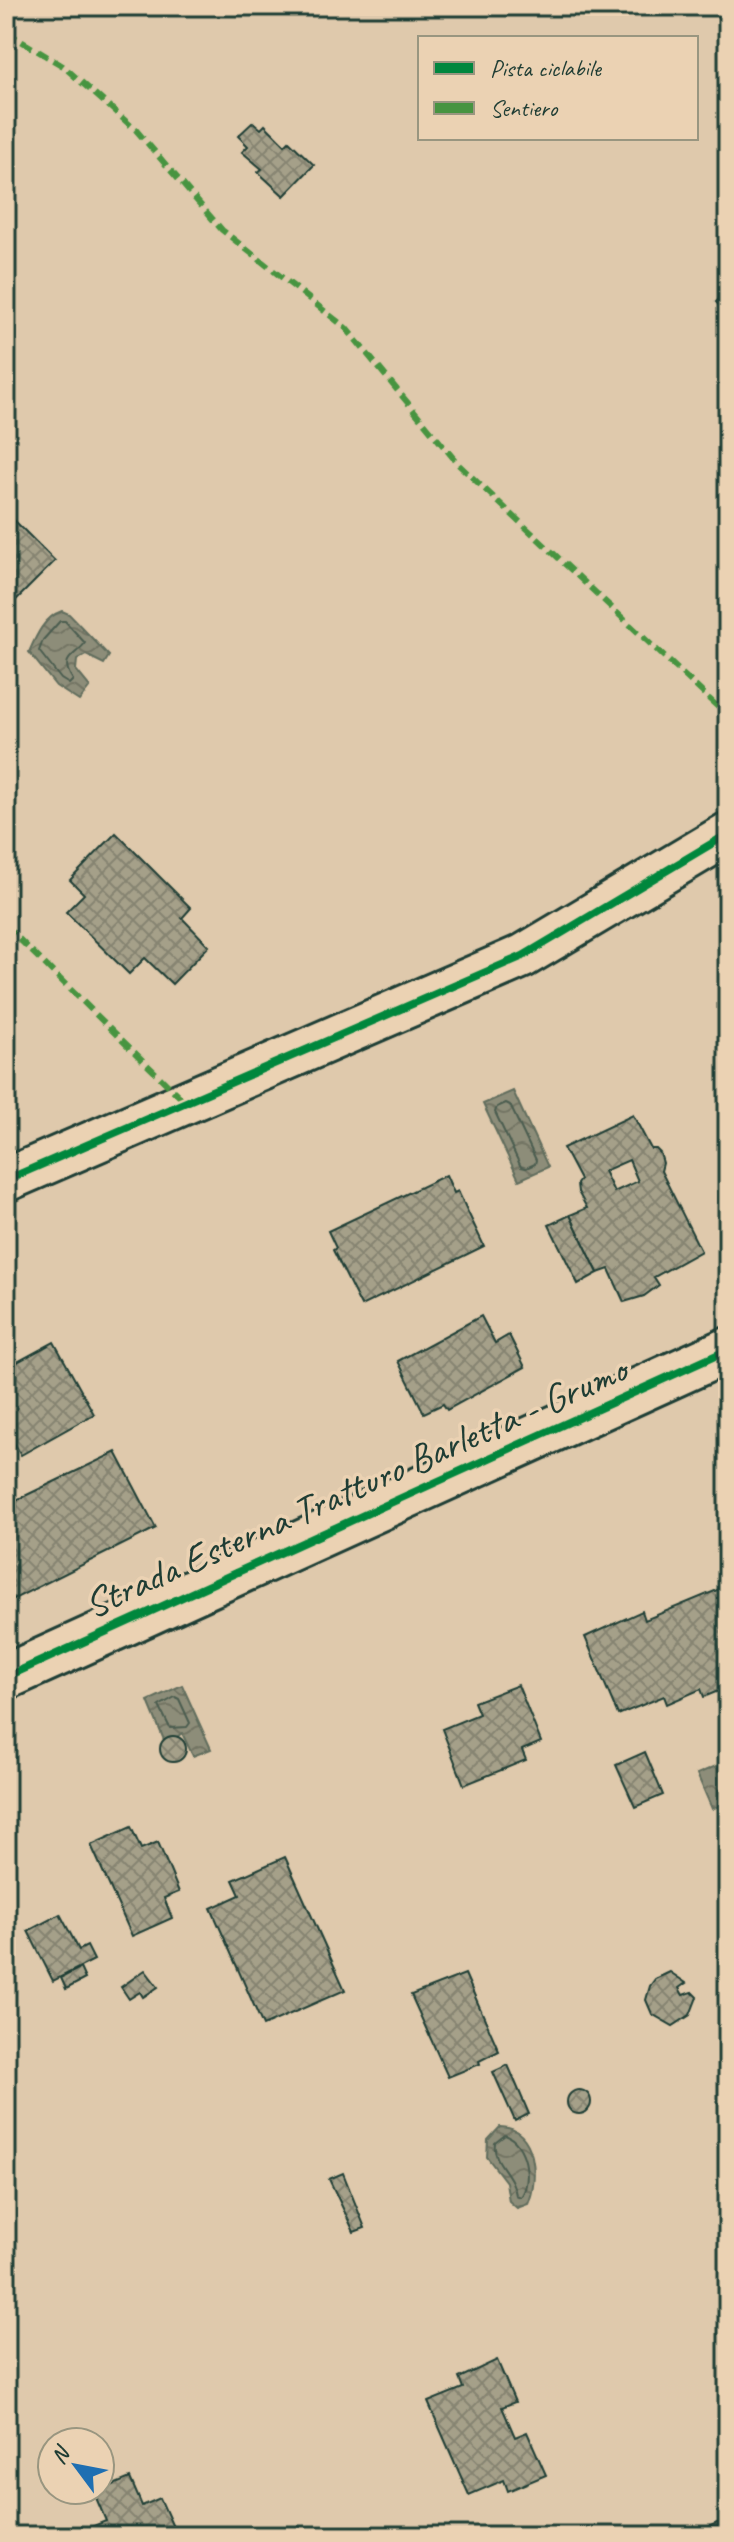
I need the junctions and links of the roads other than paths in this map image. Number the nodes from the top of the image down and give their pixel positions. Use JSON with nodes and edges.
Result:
{"nodes":[{"id":1,"x":728,"y":834,"type":"edge"},
{"id":2,"x":6,"y":1180,"type":"edge"},
{"id":3,"x":728,"y":1350,"type":"edge"},
{"id":4,"x":6,"y":1677,"type":"edge"}],
"edges":[{"from":1,"to":2,"type":"street"},
{"from":3,"to":4,"type":"street","name":"Strada Esterna Tratturo Barletta - Grumo"}]}
